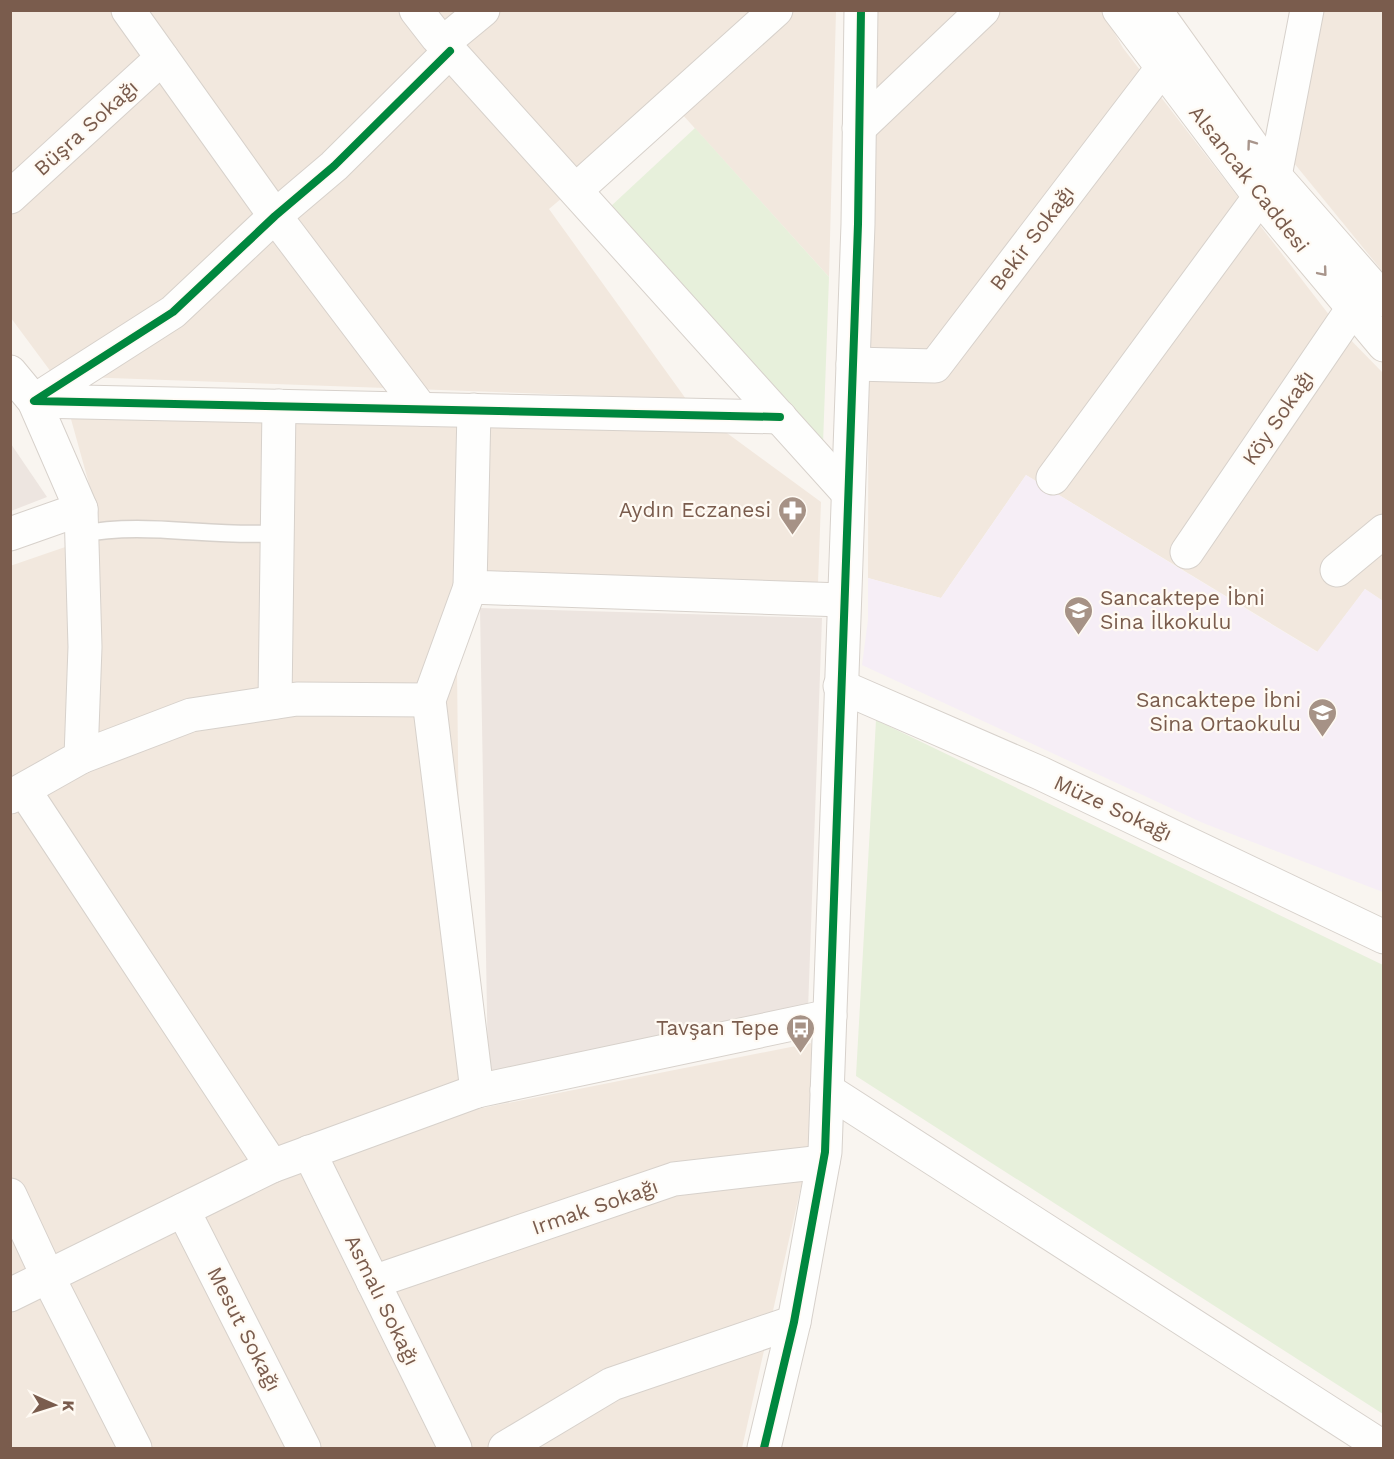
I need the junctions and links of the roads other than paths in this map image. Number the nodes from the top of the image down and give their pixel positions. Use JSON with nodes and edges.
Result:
{"nodes":[{"id":1,"x":128,"y":10,"type":"edge"},
{"id":2,"x":416,"y":10,"type":"edge"},
{"id":3,"x":483,"y":10,"type":"edge"},
{"id":4,"x":776,"y":10,"type":"edge"},
{"id":5,"x":861,"y":10,"type":"edge"},
{"id":6,"x":982,"y":10,"type":"edge"},
{"id":7,"x":1119,"y":10,"type":"edge"},
{"id":8,"x":1155,"y":10,"type":"edge"},
{"id":9,"x":1307,"y":10,"type":"edge"},
{"id":10,"x":446,"y":47,"type":"junction"},
{"id":11,"x":1171,"y":56,"type":"junction"},
{"id":12,"x":162,"y":58,"type":"junction"},
{"id":13,"x":859,"y":128,"type":"junction"},
{"id":14,"x":1268,"y":186,"type":"junction"},
{"id":15,"x":576,"y":190,"type":"junction"},
{"id":16,"x":10,"y":197,"type":"edge"},
{"id":17,"x":275,"y":216,"type":"junction"},
{"id":18,"x":1369,"y":298,"type":"edge"},
{"id":19,"x":1383,"y":345,"type":"edge"},
{"id":20,"x":853,"y":364,"type":"junction"},
{"id":21,"x":10,"y":372,"type":"edge"},
{"id":22,"x":34,"y":401,"type":"junction"},
{"id":23,"x":279,"y":406,"type":"junction"},
{"id":24,"x":421,"y":409,"type":"junction"},
{"id":25,"x":474,"y":410,"type":"junction"},
{"id":26,"x":780,"y":417,"type":"junction"},
{"id":27,"x":1053,"y":478,"type":"dead end"},
{"id":28,"x":848,"y":493,"type":"junction"},
{"id":29,"x":81,"y":522,"type":"junction"},
{"id":30,"x":1383,"y":531,"type":"edge"},
{"id":31,"x":277,"y":533,"type":"junction"},
{"id":32,"x":10,"y":534,"type":"edge"},
{"id":33,"x":1187,"y":552,"type":"dead end"},
{"id":34,"x":1337,"y":570,"type":"dead end"},
{"id":35,"x":470,"y":587,"type":"junction"},
{"id":36,"x":843,"y":600,"type":"junction"},
{"id":37,"x":840,"y":686,"type":"junction"},
{"id":38,"x":429,"y":700,"type":"junction"},
{"id":39,"x":275,"y":702,"type":"junction"},
{"id":40,"x":81,"y":757,"type":"junction"},
{"id":41,"x":17,"y":793,"type":"edge"},
{"id":42,"x":1383,"y":936,"type":"edge"},
{"id":43,"x":830,"y":1016,"type":"junction"},
{"id":44,"x":828,"y":1090,"type":"junction"},
{"id":45,"x":477,"y":1091,"type":"junction"},
{"id":46,"x":309,"y":1152,"type":"junction"},
{"id":47,"x":823,"y":1162,"type":"junction"},
{"id":48,"x":272,"y":1166,"type":"junction"},
{"id":49,"x":10,"y":1195,"type":"edge"},
{"id":50,"x":183,"y":1210,"type":"junction"},
{"id":51,"x":48,"y":1277,"type":"junction"},
{"id":52,"x":373,"y":1282,"type":"junction"},
{"id":53,"x":10,"y":1295,"type":"edge"},
{"id":54,"x":794,"y":1322,"type":"junction"},
{"id":55,"x":1383,"y":1448,"type":"edge"},
{"id":56,"x":135,"y":1449,"type":"edge"},
{"id":57,"x":304,"y":1449,"type":"edge"},
{"id":58,"x":455,"y":1449,"type":"edge"},
{"id":59,"x":505,"y":1449,"type":"edge"},
{"id":60,"x":765,"y":1449,"type":"edge"}],
"edges":[{"from":1,"to":12,"type":"street"},
{"from":2,"to":10,"type":"street"},
{"from":3,"to":10,"type":"street"},
{"from":4,"to":15,"type":"street"},
{"from":5,"to":13,"type":"street"},
{"from":6,"to":13,"type":"street"},
{"from":7,"to":11,"type":"street","name":"Alsancak Caddesi"},
{"from":8,"to":11,"type":"street","name":"Alsancak Caddesi"},
{"from":9,"to":14,"type":"street"},
{"from":10,"to":15,"type":"street"},
{"from":10,"to":17,"type":"street"},
{"from":11,"to":14,"type":"street","name":"Alsancak Caddesi"},
{"from":11,"to":20,"type":"street","name":"Bekir Sokağı"},
{"from":12,"to":16,"type":"street","name":"Büşra Sokağı"},
{"from":12,"to":17,"type":"street"},
{"from":13,"to":20,"type":"street"},
{"from":14,"to":18,"type":"street","name":"Alsancak Caddesi"},
{"from":14,"to":27,"type":"street"},
{"from":15,"to":26,"type":"street"},
{"from":17,"to":22,"type":"street"},
{"from":17,"to":24,"type":"street"},
{"from":18,"to":19,"type":"street","name":"Alsancak Caddesi"},
{"from":18,"to":33,"type":"street","name":"Köy Sokağı"},
{"from":20,"to":28,"type":"street"},
{"from":21,"to":22,"type":"street"},
{"from":22,"to":23,"type":"street"},
{"from":22,"to":29,"type":"street"},
{"from":23,"to":24,"type":"street"},
{"from":23,"to":31,"type":"street"},
{"from":24,"to":25,"type":"street"},
{"from":25,"to":26,"type":"street"},
{"from":25,"to":35,"type":"street"},
{"from":26,"to":28,"type":"street"},
{"from":28,"to":36,"type":"street"},
{"from":29,"to":31,"type":"lane"},
{"from":29,"to":32,"type":"street"},
{"from":29,"to":40,"type":"street"},
{"from":30,"to":34,"type":"street"},
{"from":31,"to":39,"type":"street"},
{"from":35,"to":36,"type":"street"},
{"from":35,"to":38,"type":"street"},
{"from":36,"to":37,"type":"street"},
{"from":37,"to":42,"type":"street","name":"Müze Sokağı"},
{"from":37,"to":43,"type":"street"},
{"from":38,"to":39,"type":"street"},
{"from":38,"to":45,"type":"street"},
{"from":39,"to":40,"type":"street"},
{"from":40,"to":41,"type":"street"},
{"from":41,"to":48,"type":"street"},
{"from":43,"to":44,"type":"street"},
{"from":43,"to":45,"type":"street"},
{"from":44,"to":47,"type":"street"},
{"from":44,"to":55,"type":"street"},
{"from":45,"to":46,"type":"street"},
{"from":46,"to":48,"type":"street"},
{"from":46,"to":52,"type":"street","name":"Asmalı Sokağı"},
{"from":47,"to":52,"type":"street","name":"Irmak Sokağı"},
{"from":47,"to":54,"type":"street"},
{"from":48,"to":50,"type":"street"},
{"from":49,"to":51,"type":"street"},
{"from":50,"to":51,"type":"street"},
{"from":50,"to":57,"type":"street","name":"Mesut Sokağı"},
{"from":51,"to":53,"type":"street"},
{"from":51,"to":56,"type":"street"},
{"from":52,"to":58,"type":"street","name":"Asmalı Sokağı"},
{"from":54,"to":59,"type":"street"},
{"from":54,"to":60,"type":"street"}]}
